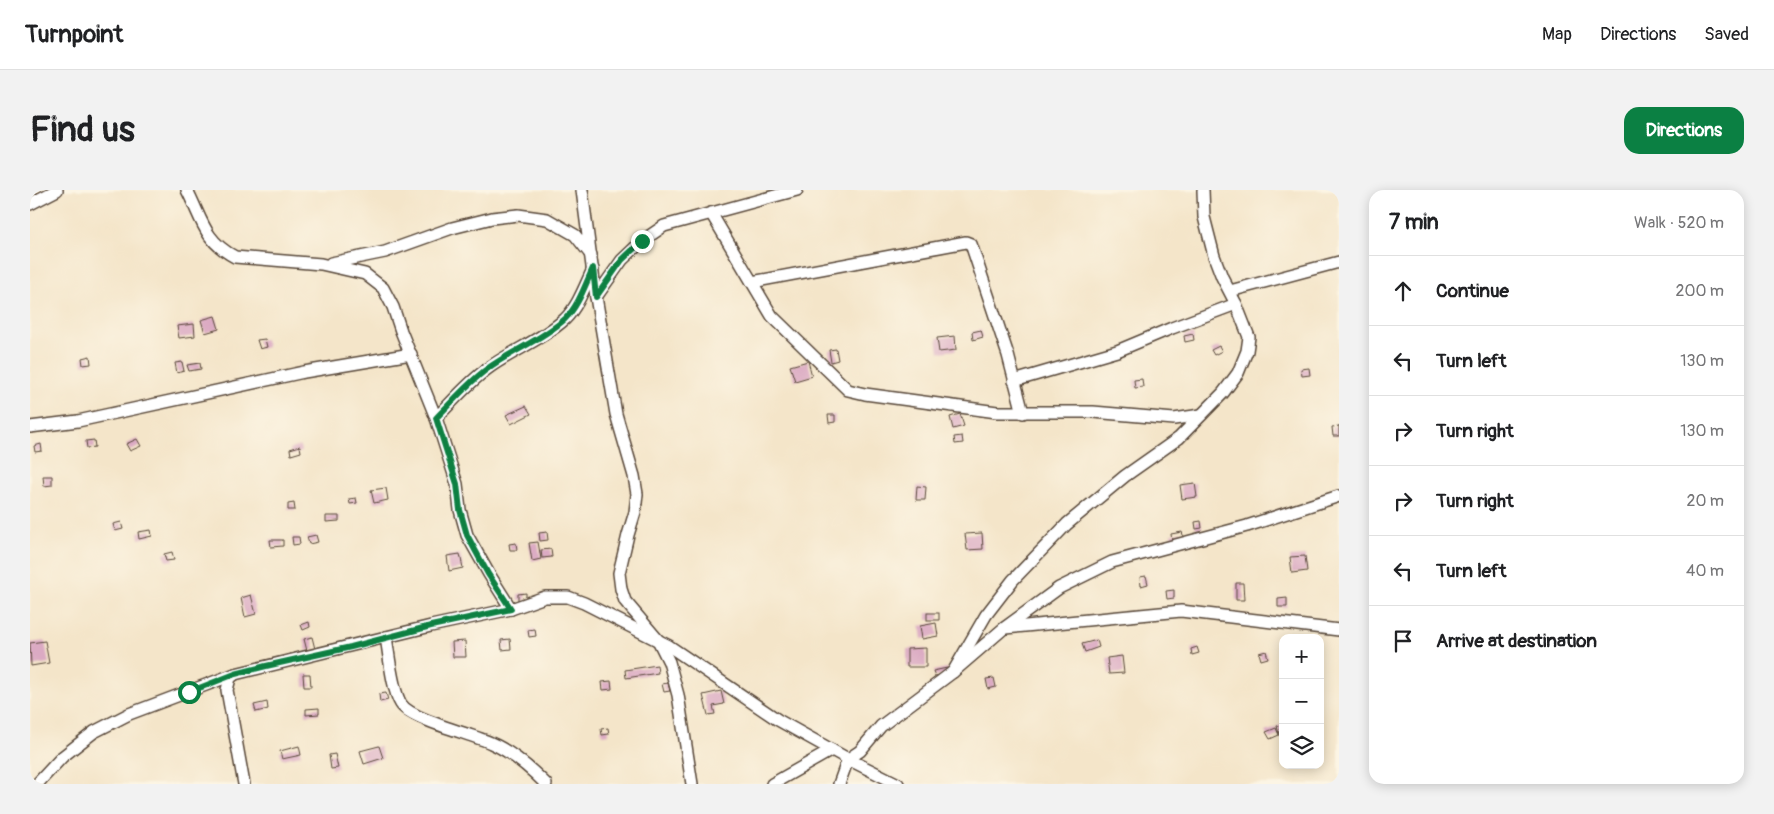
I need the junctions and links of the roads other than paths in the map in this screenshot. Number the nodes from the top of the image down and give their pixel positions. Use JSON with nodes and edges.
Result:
{"nodes":[{"id":1,"x":57,"y":190,"type":"edge"},
{"id":2,"x":187,"y":190,"type":"edge"},
{"id":3,"x":582,"y":190,"type":"edge"},
{"id":4,"x":797,"y":190,"type":"edge"},
{"id":5,"x":1203,"y":190,"type":"edge"},
{"id":6,"x":30,"y":204,"type":"edge"},
{"id":7,"x":712,"y":213,"type":"junction"},
{"id":8,"x":592,"y":256,"type":"junction"},
{"id":9,"x":1339,"y":262,"type":"edge"},
{"id":10,"x":322,"y":264,"type":"junction"},
{"id":11,"x":593,"y":268,"type":"junction"},
{"id":12,"x":752,"y":282,"type":"junction"},
{"id":13,"x":1230,"y":291,"type":"junction"},
{"id":14,"x":596,"y":297,"type":"junction"},
{"id":15,"x":1236,"y":304,"type":"junction"},
{"id":16,"x":411,"y":354,"type":"junction"},
{"id":17,"x":1014,"y":381,"type":"junction"},
{"id":18,"x":1023,"y":413,"type":"junction"},
{"id":19,"x":1201,"y":415,"type":"junction"},
{"id":20,"x":436,"y":418,"type":"junction"},
{"id":21,"x":30,"y":427,"type":"edge"},
{"id":22,"x":1339,"y":496,"type":"edge"},
{"id":23,"x":511,"y":609,"type":"junction"},
{"id":24,"x":1003,"y":629,"type":"junction"},
{"id":25,"x":1339,"y":630,"type":"edge"},
{"id":26,"x":386,"y":637,"type":"junction"},
{"id":27,"x":658,"y":640,"type":"junction"},
{"id":28,"x":953,"y":672,"type":"junction"},
{"id":29,"x":235,"y":674,"type":"junction"},
{"id":30,"x":832,"y":750,"type":"junction"},
{"id":31,"x":848,"y":759,"type":"junction"},
{"id":32,"x":38,"y":784,"type":"edge"},
{"id":33,"x":244,"y":784,"type":"edge"},
{"id":34,"x":546,"y":784,"type":"edge"},
{"id":35,"x":692,"y":784,"type":"edge"},
{"id":36,"x":772,"y":784,"type":"edge"},
{"id":37,"x":840,"y":784,"type":"edge"},
{"id":38,"x":898,"y":784,"type":"edge"}],
"edges":[{"from":1,"to":6,"type":"street"},
{"from":2,"to":10,"type":"street"},
{"from":3,"to":8,"type":"street"},
{"from":4,"to":7,"type":"street"},
{"from":5,"to":13,"type":"street"},
{"from":7,"to":12,"type":"street"},
{"from":7,"to":14,"type":"street"},
{"from":8,"to":10,"type":"street"},
{"from":8,"to":11,"type":"street"},
{"from":9,"to":13,"type":"street"},
{"from":10,"to":16,"type":"street"},
{"from":11,"to":14,"type":"street"},
{"from":11,"to":20,"type":"street"},
{"from":12,"to":17,"type":"street"},
{"from":12,"to":18,"type":"street"},
{"from":13,"to":15,"type":"street"},
{"from":14,"to":27,"type":"street"},
{"from":15,"to":17,"type":"street"},
{"from":15,"to":19,"type":"street"},
{"from":16,"to":20,"type":"street"},
{"from":16,"to":21,"type":"street"},
{"from":17,"to":18,"type":"street"},
{"from":18,"to":19,"type":"street"},
{"from":19,"to":28,"type":"street"},
{"from":20,"to":23,"type":"street"},
{"from":22,"to":24,"type":"street"},
{"from":23,"to":26,"type":"street"},
{"from":23,"to":27,"type":"street"},
{"from":24,"to":25,"type":"street"},
{"from":24,"to":28,"type":"street"},
{"from":26,"to":29,"type":"street"},
{"from":26,"to":34,"type":"street"},
{"from":27,"to":30,"type":"street"},
{"from":27,"to":35,"type":"street"},
{"from":28,"to":31,"type":"street"},
{"from":29,"to":32,"type":"street"},
{"from":29,"to":33,"type":"street"},
{"from":30,"to":31,"type":"street"},
{"from":30,"to":36,"type":"street"},
{"from":31,"to":37,"type":"street"},
{"from":31,"to":38,"type":"street"}]}
